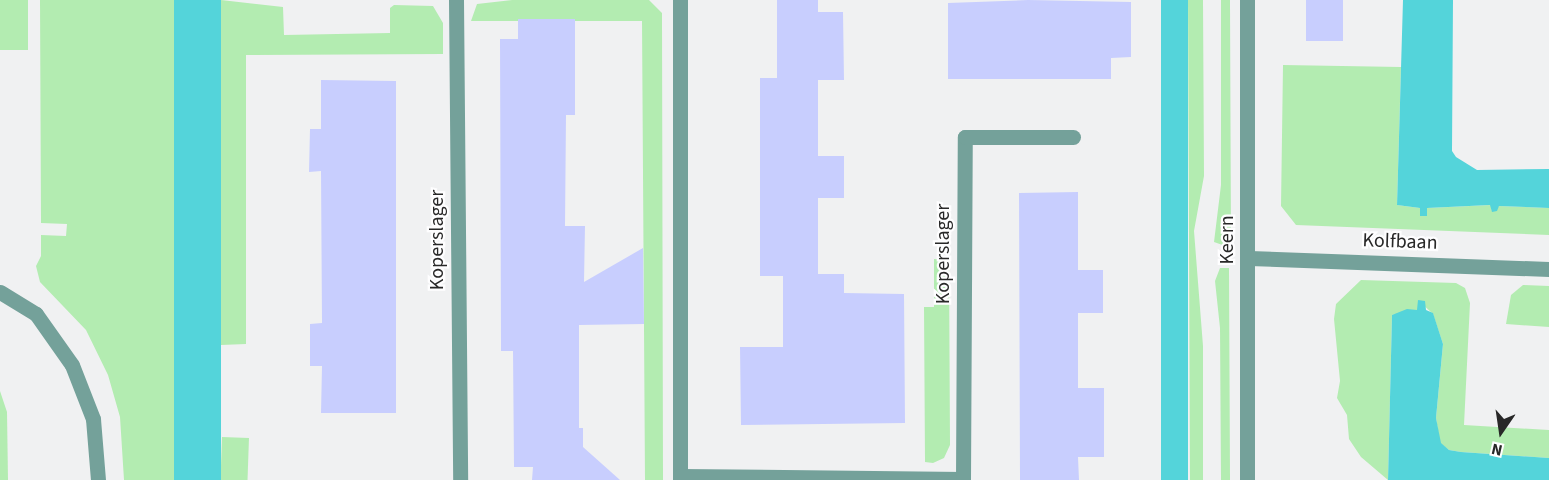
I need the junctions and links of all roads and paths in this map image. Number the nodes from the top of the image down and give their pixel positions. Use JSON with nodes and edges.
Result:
{"nodes":[{"id":1,"x":456,"y":0,"type":"edge"},
{"id":2,"x":680,"y":0,"type":"edge"},
{"id":3,"x":1247,"y":0,"type":"edge"},
{"id":4,"x":1072,"y":137,"type":"dead end"},
{"id":5,"x":1249,"y":258,"type":"junction"},
{"id":6,"x":1549,"y":269,"type":"edge"},
{"id":7,"x":0,"y":292,"type":"edge"},
{"id":8,"x":680,"y":478,"type":"edge"},
{"id":9,"x":963,"y":479,"type":"edge"},
{"id":10,"x":98,"y":480,"type":"edge"},
{"id":11,"x":460,"y":480,"type":"edge"},
{"id":12,"x":1247,"y":480,"type":"edge"}],
"edges":[{"from":1,"to":11,"type":"street","name":"Koperslager"},
{"from":2,"to":8,"type":"street","name":"Koperslager"},
{"from":3,"to":5,"type":"street","name":"Keern"},
{"from":4,"to":9,"type":"street","name":"Koperslager"},
{"from":5,"to":6,"type":"street","name":"Kolfbaan"},
{"from":5,"to":12,"type":"street","name":"Keern"},
{"from":7,"to":10,"type":"street"},
{"from":8,"to":9,"type":"street","name":"Koperslager"}]}
